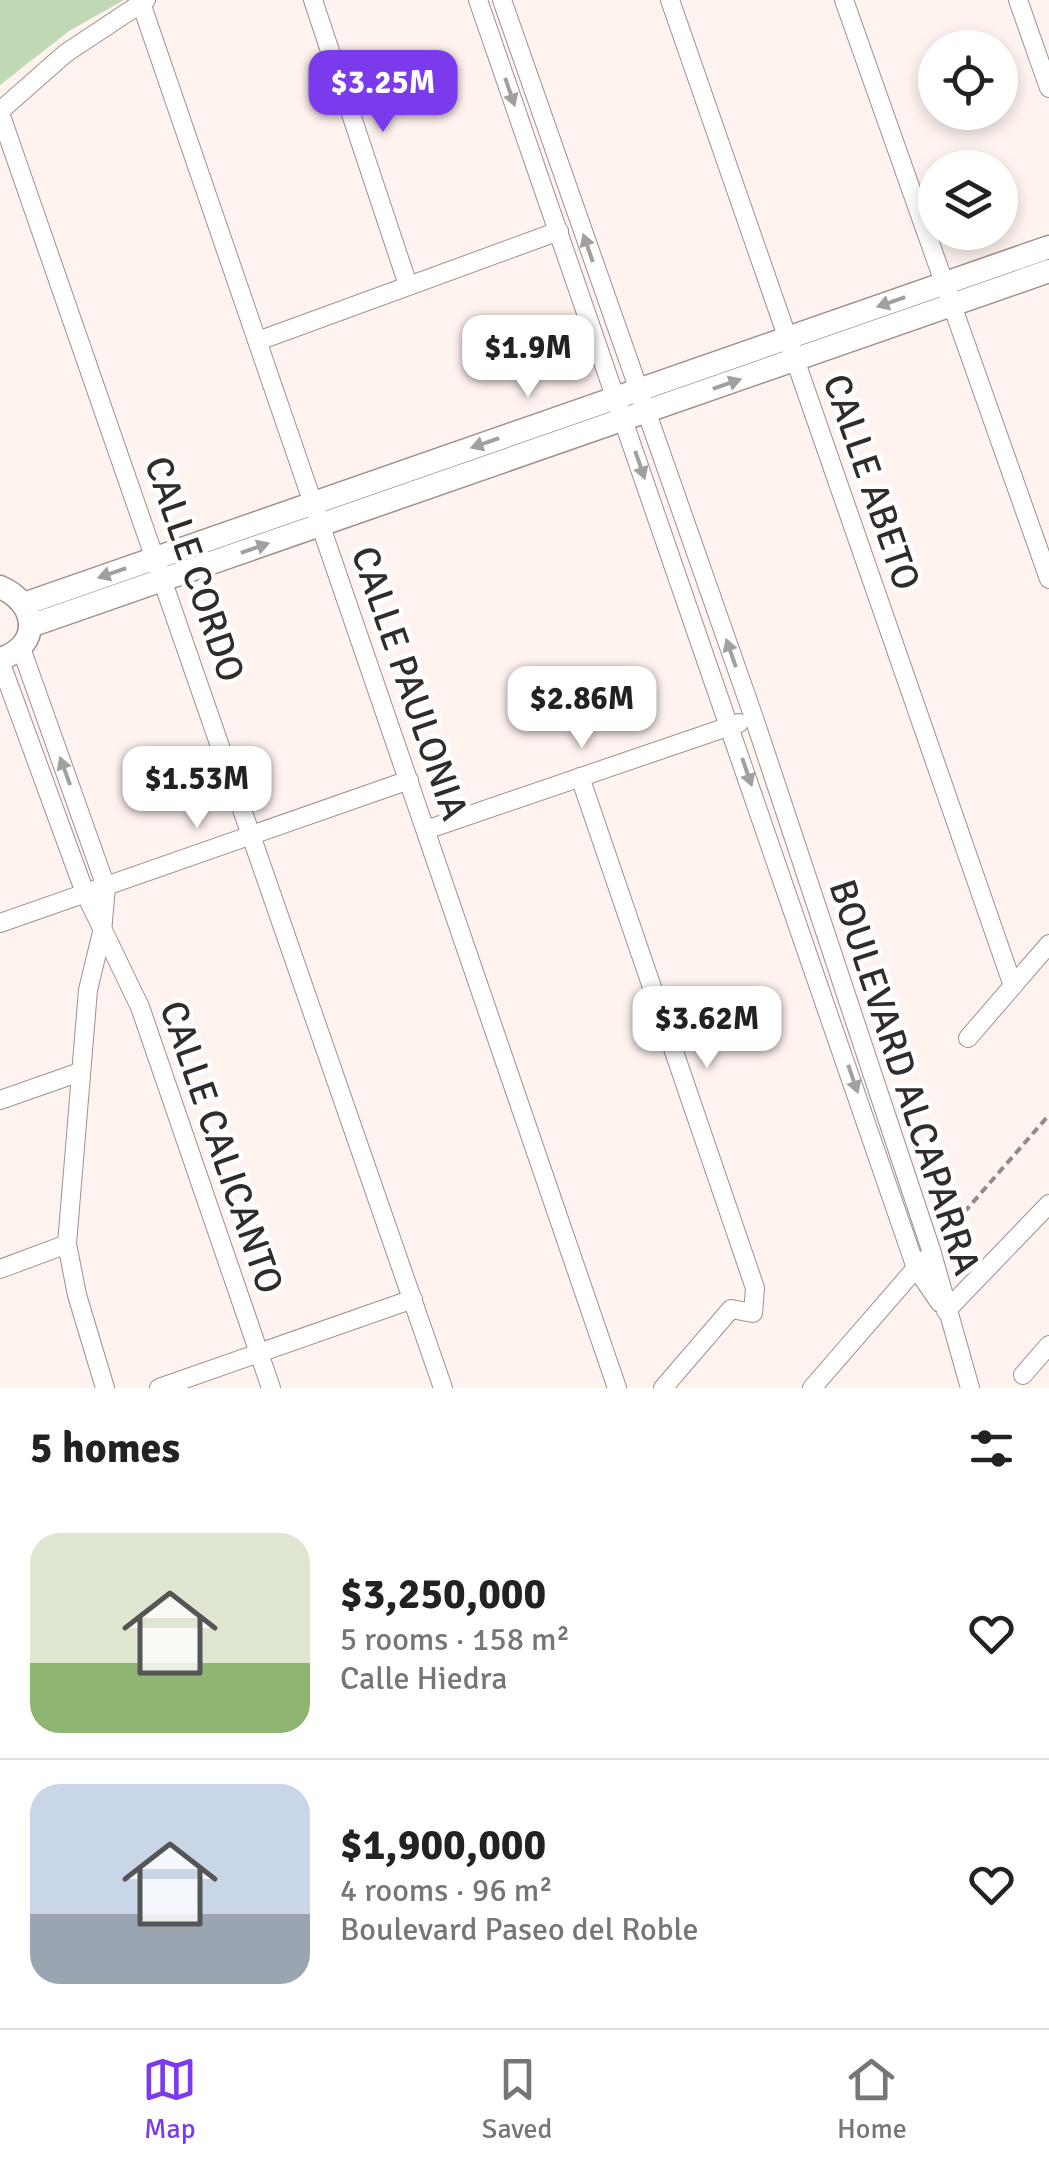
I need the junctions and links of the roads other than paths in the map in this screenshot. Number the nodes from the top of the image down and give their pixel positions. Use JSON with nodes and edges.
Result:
{"nodes":[{"id":1,"x":313,"y":0,"type":"edge"},
{"id":2,"x":478,"y":0,"type":"edge"},
{"id":3,"x":502,"y":0,"type":"edge"},
{"id":4,"x":670,"y":0,"type":"edge"},
{"id":5,"x":844,"y":0,"type":"edge"},
{"id":6,"x":1018,"y":0,"type":"edge"},
{"id":7,"x":142,"y":1,"type":"edge"},
{"id":8,"x":1049,"y":88,"type":"edge"},
{"id":9,"x":0,"y":112,"type":"edge"},
{"id":10,"x":558,"y":232,"type":"junction"},
{"id":11,"x":1049,"y":246,"type":"edge"},
{"id":12,"x":1049,"y":272,"type":"edge"},
{"id":13,"x":408,"y":284,"type":"junction"},
{"id":14,"x":948,"y":294,"type":"junction"},
{"id":15,"x":258,"y":342,"type":"junction"},
{"id":16,"x":791,"y":349,"type":"junction"},
{"id":17,"x":631,"y":405,"type":"junction"},
{"id":18,"x":317,"y":514,"type":"junction"},
{"id":19,"x":161,"y":568,"type":"junction"},
{"id":20,"x":1049,"y":579,"type":"edge"},
{"id":21,"x":0,"y":587,"type":"edge"},
{"id":22,"x":28,"y":615,"type":"junction"},
{"id":23,"x":7,"y":656,"type":"edge"},
{"id":24,"x":754,"y":718,"type":"junction"},
{"id":25,"x":730,"y":726,"type":"junction"},
{"id":26,"x":580,"y":777,"type":"junction"},
{"id":27,"x":409,"y":780,"type":"junction"},
{"id":28,"x":426,"y":830,"type":"junction"},
{"id":29,"x":253,"y":836,"type":"junction"},
{"id":30,"x":106,"y":887,"type":"junction"},
{"id":31,"x":85,"y":893,"type":"junction"},
{"id":32,"x":0,"y":923,"type":"edge"},
{"id":33,"x":102,"y":932,"type":"junction"},
{"id":34,"x":1049,"y":944,"type":"edge"},
{"id":35,"x":1013,"y":986,"type":"junction"},
{"id":36,"x":968,"y":1038,"type":"dead end"},
{"id":37,"x":80,"y":1072,"type":"junction"},
{"id":38,"x":0,"y":1100,"type":"edge"},
{"id":39,"x":1049,"y":1204,"type":"edge"},
{"id":40,"x":67,"y":1244,"type":"junction"},
{"id":41,"x":931,"y":1250,"type":"junction"},
{"id":42,"x":916,"y":1268,"type":"junction"},
{"id":43,"x":0,"y":1269,"type":"edge"},
{"id":44,"x":413,"y":1299,"type":"junction"},
{"id":45,"x":946,"y":1312,"type":"junction"},
{"id":46,"x":1049,"y":1345,"type":"edge"},
{"id":47,"x":259,"y":1353,"type":"junction"},
{"id":48,"x":1024,"y":1375,"type":"dead end"},
{"id":49,"x":104,"y":1388,"type":"edge"},
{"id":50,"x":160,"y":1388,"type":"edge"},
{"id":51,"x":271,"y":1388,"type":"edge"},
{"id":52,"x":443,"y":1388,"type":"edge"},
{"id":53,"x":617,"y":1388,"type":"edge"},
{"id":54,"x":663,"y":1388,"type":"edge"},
{"id":55,"x":812,"y":1388,"type":"edge"},
{"id":56,"x":970,"y":1388,"type":"edge"}],
"edges":[{"from":1,"to":13,"type":"street"},
{"from":2,"to":10,"type":"street","name":"BOULEVARD ALCAPARRA","one_way":true},
{"from":17,"to":3,"type":"street","name":"BOULEVARD ALCAPARRA","one_way":true},
{"from":4,"to":16,"type":"street","name":"CALLE ABETO"},
{"from":5,"to":14,"type":"street"},
{"from":6,"to":8,"type":"street"},
{"from":7,"to":9,"type":"street"},
{"from":7,"to":15,"type":"street","name":"CALLE PAULONIA"},
{"from":9,"to":19,"type":"street","name":"CALLE CORDO"},
{"from":10,"to":13,"type":"street"},
{"from":10,"to":17,"type":"street","name":"BOULEVARD ALCAPARRA"},
{"from":11,"to":14,"type":"street"},
{"from":12,"to":14,"type":"street"},
{"from":13,"to":15,"type":"street"},
{"from":14,"to":16,"type":"street"},
{"from":14,"to":20,"type":"street"},
{"from":15,"to":18,"type":"street","name":"CALLE PAULONIA"},
{"from":16,"to":17,"type":"street"},
{"from":16,"to":35,"type":"street","name":"CALLE ABETO"},
{"from":17,"to":18,"type":"street"},
{"from":24,"to":17,"type":"street","name":"BOULEVARD ALCAPARRA","one_way":true},
{"from":17,"to":25,"type":"street","name":"BOULEVARD ALCAPARRA","one_way":true},
{"from":18,"to":19,"type":"street"},
{"from":18,"to":27,"type":"street","name":"CALLE PAULONIA"},
{"from":19,"to":22,"type":"street"},
{"from":19,"to":29,"type":"street","name":"CALLE CORDO"},
{"from":21,"to":22,"type":"street"},
{"from":22,"to":23,"type":"street"},
{"from":30,"to":23,"type":"street","one_way":true},
{"from":23,"to":31,"type":"street","name":"CALLE CALICANTO"},
{"from":24,"to":25,"type":"street"},
{"from":24,"to":41,"type":"street","name":"BOULEVARD ALCAPARRA"},
{"from":25,"to":26,"type":"street"},
{"from":25,"to":42,"type":"street","name":"BOULEVARD ALCAPARRA","one_way":true},
{"from":26,"to":28,"type":"street"},
{"from":26,"to":54,"type":"street"},
{"from":27,"to":28,"type":"street","name":"CALLE PAULONIA"},
{"from":27,"to":29,"type":"street"},
{"from":28,"to":53,"type":"street","name":"CALLE PAULONIA"},
{"from":29,"to":30,"type":"street"},
{"from":29,"to":44,"type":"street","name":"CALLE CORDO"},
{"from":30,"to":31,"type":"street"},
{"from":30,"to":33,"type":"street"},
{"from":31,"to":32,"type":"street"},
{"from":31,"to":33,"type":"street","name":"CALLE CALICANTO"},
{"from":33,"to":37,"type":"street"},
{"from":33,"to":47,"type":"street","name":"CALLE CALICANTO"},
{"from":34,"to":35,"type":"street"},
{"from":35,"to":36,"type":"street"},
{"from":37,"to":38,"type":"street"},
{"from":37,"to":40,"type":"street"},
{"from":39,"to":45,"type":"street"},
{"from":40,"to":43,"type":"street"},
{"from":40,"to":49,"type":"street"},
{"from":41,"to":42,"type":"street"},
{"from":41,"to":45,"type":"street","name":"BOULEVARD ALCAPARRA"},
{"from":42,"to":45,"type":"street","name":"BOULEVARD ALCAPARRA"},
{"from":42,"to":55,"type":"street"},
{"from":44,"to":47,"type":"street"},
{"from":44,"to":52,"type":"street","name":"CALLE CORDO"},
{"from":45,"to":56,"type":"street"},
{"from":46,"to":48,"type":"street"},
{"from":47,"to":50,"type":"street"},
{"from":47,"to":51,"type":"street","name":"CALLE CALICANTO"}]}
